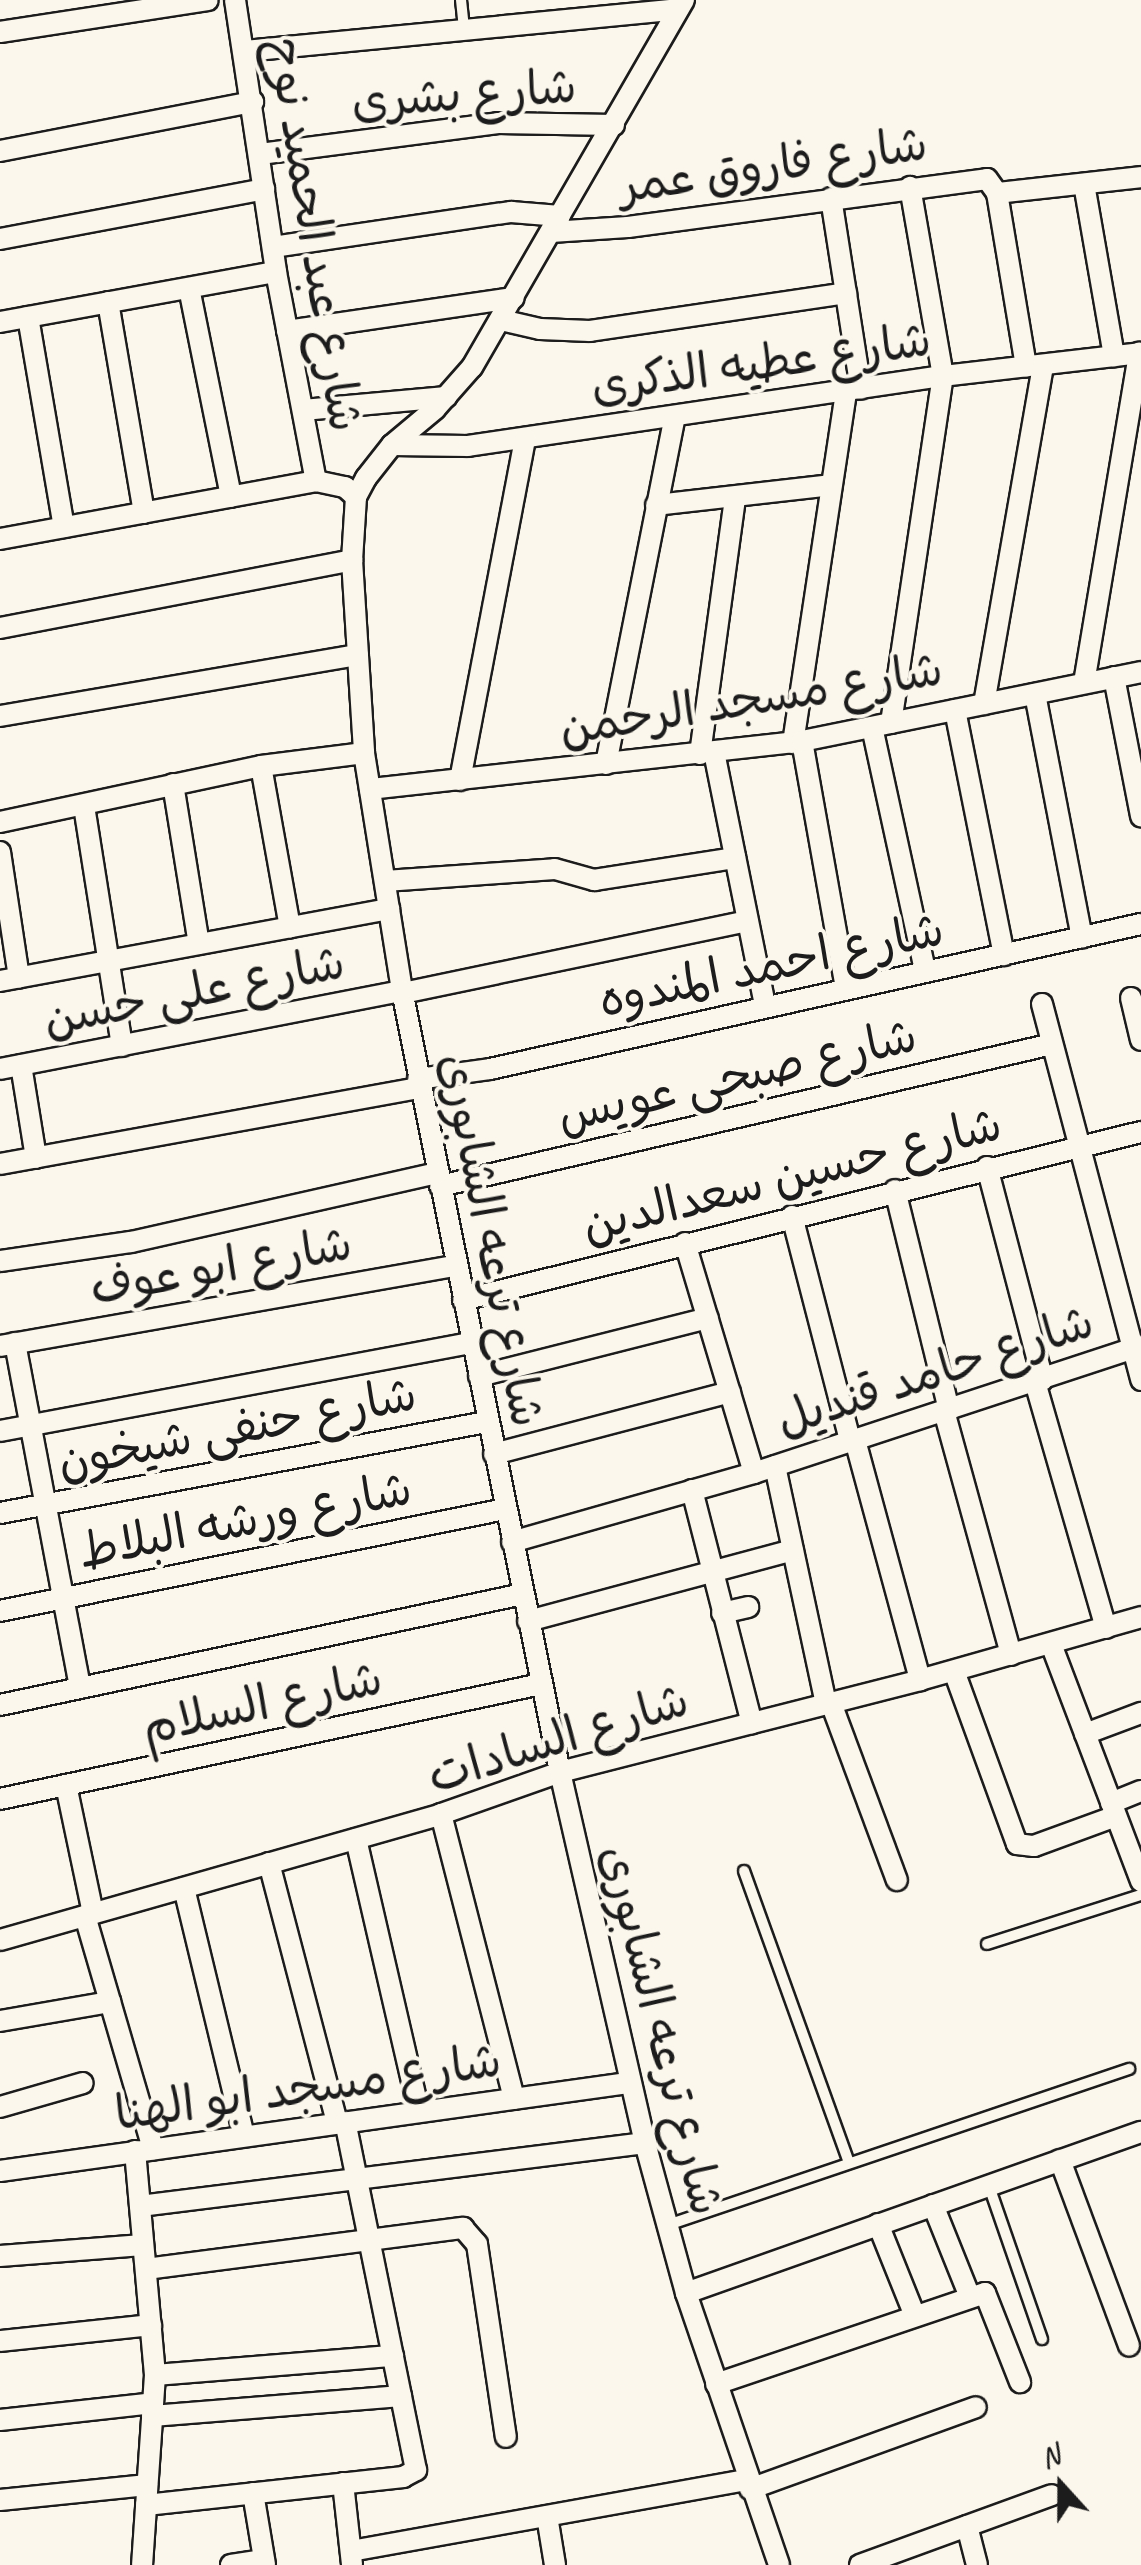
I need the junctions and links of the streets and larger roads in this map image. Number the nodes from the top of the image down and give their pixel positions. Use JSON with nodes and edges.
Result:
{"nodes":[{"id":1,"x":208,"y":0,"type":"edge"},
{"id":2,"x":235,"y":0,"type":"edge"},
{"id":3,"x":681,"y":4,"type":"edge"},
{"id":4,"x":0,"y":32,"type":"edge"},
{"id":5,"x":245,"y":50,"type":"junction"},
{"id":6,"x":253,"y":102,"type":"junction"},
{"id":7,"x":614,"y":125,"type":"junction"},
{"id":8,"x":0,"y":152,"type":"edge"},
{"id":9,"x":260,"y":154,"type":"junction"},
{"id":10,"x":1141,"y":177,"type":"edge"},
{"id":11,"x":1084,"y":184,"type":"junction"},
{"id":12,"x":910,"y":187,"type":"junction"},
{"id":13,"x":264,"y":188,"type":"junction"},
{"id":14,"x":997,"y":193,"type":"junction"},
{"id":15,"x":831,"y":198,"type":"junction"},
{"id":16,"x":556,"y":224,"type":"junction"},
{"id":17,"x":0,"y":238,"type":"edge"},
{"id":18,"x":272,"y":247,"type":"junction"},
{"id":19,"x":276,"y":272,"type":"junction"},
{"id":20,"x":188,"y":288,"type":"junction"},
{"id":21,"x":846,"y":293,"type":"junction"},
{"id":22,"x":514,"y":298,"type":"junction"},
{"id":23,"x":108,"y":302,"type":"junction"},
{"id":24,"x":28,"y":316,"type":"junction"},
{"id":25,"x":501,"y":320,"type":"junction"},
{"id":26,"x":0,"y":322,"type":"edge"},
{"id":27,"x":288,"y":332,"type":"junction"},
{"id":28,"x":1140,"y":353,"type":"edge"},
{"id":29,"x":1114,"y":356,"type":"junction"},
{"id":30,"x":1034,"y":367,"type":"junction"},
{"id":31,"x":942,"y":376,"type":"junction"},
{"id":32,"x":854,"y":390,"type":"junction"},
{"id":33,"x":446,"y":397,"type":"junction"},
{"id":34,"x":303,"y":410,"type":"junction"},
{"id":35,"x":675,"y":417,"type":"junction"},
{"id":36,"x":524,"y":438,"type":"junction"},
{"id":37,"x":392,"y":445,"type":"junction"},
{"id":38,"x":316,"y":481,"type":"junction"},
{"id":39,"x":831,"y":485,"type":"junction"},
{"id":40,"x":735,"y":496,"type":"junction"},
{"id":41,"x":231,"y":497,"type":"junction"},
{"id":42,"x":356,"y":497,"type":"junction"},
{"id":43,"x":656,"y":505,"type":"junction"},
{"id":44,"x":144,"y":513,"type":"junction"},
{"id":45,"x":64,"y":527,"type":"junction"},
{"id":46,"x":0,"y":539,"type":"edge"},
{"id":47,"x":352,"y":560,"type":"junction"},
{"id":48,"x":0,"y":628,"type":"edge"},
{"id":49,"x":358,"y":655,"type":"junction"},
{"id":50,"x":1141,"y":672,"type":"edge"},
{"id":51,"x":1114,"y":677,"type":"junction"},
{"id":52,"x":1084,"y":684,"type":"junction"},
{"id":53,"x":1035,"y":694,"type":"junction"},
{"id":54,"x":984,"y":704,"type":"junction"},
{"id":55,"x":955,"y":710,"type":"junction"},
{"id":56,"x":0,"y":716,"type":"edge"},
{"id":57,"x":881,"y":726,"type":"junction"},
{"id":58,"x":798,"y":742,"type":"junction"},
{"id":59,"x":364,"y":752,"type":"junction"},
{"id":60,"x":707,"y":753,"type":"junction"},
{"id":61,"x":606,"y":764,"type":"junction"},
{"id":62,"x":261,"y":766,"type":"junction"},
{"id":63,"x":460,"y":780,"type":"junction"},
{"id":64,"x":174,"y":784,"type":"junction"},
{"id":65,"x":370,"y":788,"type":"junction"},
{"id":66,"x":84,"y":806,"type":"junction"},
{"id":67,"x":1141,"y":816,"type":"edge"},
{"id":68,"x":0,"y":822,"type":"edge"},
{"id":69,"x":0,"y":852,"type":"edge"},
{"id":70,"x":736,"y":858,"type":"junction"},
{"id":71,"x":385,"y":882,"type":"junction"},
{"id":72,"x":389,"y":909,"type":"junction"},
{"id":73,"x":748,"y":921,"type":"junction"},
{"id":74,"x":1141,"y":924,"type":"edge"},
{"id":75,"x":290,"y":927,"type":"junction"},
{"id":76,"x":1082,"y":938,"type":"junction"},
{"id":77,"x":199,"y":944,"type":"junction"},
{"id":78,"x":1004,"y":955,"type":"junction"},
{"id":79,"x":108,"y":961,"type":"junction"},
{"id":80,"x":925,"y":971,"type":"junction"},
{"id":81,"x":9,"y":979,"type":"edge"},
{"id":82,"x":846,"y":987,"type":"junction"},
{"id":83,"x":402,"y":992,"type":"junction"},
{"id":84,"x":1131,"y":998,"type":"dead end"},
{"id":85,"x":765,"y":1004,"type":"junction"},
{"id":86,"x":1042,"y":1004,"type":"dead end"},
{"id":87,"x":1141,"y":1040,"type":"edge"},
{"id":88,"x":1052,"y":1044,"type":"junction"},
{"id":89,"x":122,"y":1046,"type":"junction"},
{"id":90,"x":10,"y":1067,"type":"edge"},
{"id":91,"x":419,"y":1083,"type":"junction"},
{"id":92,"x":1141,"y":1132,"type":"edge"},
{"id":93,"x":1078,"y":1144,"type":"junction"},
{"id":94,"x":36,"y":1158,"type":"junction"},
{"id":95,"x":0,"y":1164,"type":"edge"},
{"id":96,"x":988,"y":1166,"type":"junction"},
{"id":97,"x":439,"y":1180,"type":"junction"},
{"id":98,"x":895,"y":1190,"type":"junction"},
{"id":99,"x":792,"y":1216,"type":"junction"},
{"id":100,"x":685,"y":1243,"type":"junction"},
{"id":101,"x":0,"y":1262,"type":"edge"},
{"id":102,"x":456,"y":1266,"type":"junction"},
{"id":103,"x":463,"y":1300,"type":"junction"},
{"id":104,"x":708,"y":1318,"type":"junction"},
{"id":105,"x":472,"y":1343,"type":"junction"},
{"id":106,"x":7,"y":1344,"type":"edge"},
{"id":107,"x":1137,"y":1347,"type":"edge"},
{"id":108,"x":479,"y":1376,"type":"junction"},
{"id":109,"x":1141,"y":1380,"type":"edge"},
{"id":110,"x":1039,"y":1381,"type":"junction"},
{"id":111,"x":730,"y":1392,"type":"junction"},
{"id":112,"x":947,"y":1410,"type":"junction"},
{"id":113,"x":488,"y":1422,"type":"junction"},
{"id":114,"x":30,"y":1425,"type":"junction"},
{"id":115,"x":0,"y":1430,"type":"edge"},
{"id":116,"x":853,"y":1441,"type":"junction"},
{"id":117,"x":494,"y":1454,"type":"junction"},
{"id":118,"x":775,"y":1466,"type":"junction"},
{"id":119,"x":754,"y":1473,"type":"junction"},
{"id":120,"x":692,"y":1490,"type":"junction"},
{"id":121,"x":45,"y":1504,"type":"junction"},
{"id":122,"x":506,"y":1508,"type":"junction"},
{"id":123,"x":0,"y":1513,"type":"edge"},
{"id":124,"x":512,"y":1542,"type":"junction"},
{"id":125,"x":793,"y":1550,"type":"junction"},
{"id":126,"x":712,"y":1571,"type":"junction"},
{"id":127,"x":523,"y":1594,"type":"junction"},
{"id":128,"x":63,"y":1598,"type":"junction"},
{"id":129,"x":748,"y":1607,"type":"dead end"},
{"id":130,"x":0,"y":1610,"type":"edge"},
{"id":131,"x":722,"y":1612,"type":"junction"},
{"id":132,"x":1141,"y":1617,"type":"edge"},
{"id":133,"x":528,"y":1621,"type":"junction"},
{"id":134,"x":1106,"y":1628,"type":"junction"},
{"id":135,"x":1051,"y":1644,"type":"junction"},
{"id":136,"x":1011,"y":1655,"type":"junction"},
{"id":137,"x":954,"y":1670,"type":"junction"},
{"id":138,"x":920,"y":1680,"type":"junction"},
{"id":139,"x":541,"y":1684,"type":"junction"},
{"id":140,"x":80,"y":1688,"type":"junction"},
{"id":141,"x":829,"y":1703,"type":"junction"},
{"id":142,"x":0,"y":1704,"type":"edge"},
{"id":143,"x":1141,"y":1714,"type":"edge"},
{"id":144,"x":752,"y":1723,"type":"junction"},
{"id":145,"x":1085,"y":1734,"type":"junction"},
{"id":146,"x":560,"y":1772,"type":"junction"},
{"id":147,"x":66,"y":1786,"type":"junction"},
{"id":148,"x":1141,"y":1791,"type":"edge"},
{"id":149,"x":0,"y":1800,"type":"edge"},
{"id":150,"x":1114,"y":1809,"type":"junction"},
{"id":151,"x":441,"y":1814,"type":"junction"},
{"id":152,"x":356,"y":1839,"type":"junction"},
{"id":153,"x":1136,"y":1854,"type":"edge"},
{"id":154,"x":268,"y":1864,"type":"junction"},
{"id":155,"x":897,"y":1880,"type":"dead end"},
{"id":156,"x":1141,"y":1881,"type":"edge"},
{"id":157,"x":184,"y":1888,"type":"junction"},
{"id":158,"x":89,"y":1914,"type":"junction"},
{"id":159,"x":0,"y":1940,"type":"edge"},
{"id":160,"x":110,"y":2002,"type":"junction"},
{"id":161,"x":0,"y":2021,"type":"edge"},
{"id":162,"x":628,"y":2082,"type":"junction"},
{"id":163,"x":83,"y":2083,"type":"dead end"},
{"id":164,"x":514,"y":2099,"type":"junction"},
{"id":165,"x":0,"y":2107,"type":"edge"},
{"id":166,"x":419,"y":2112,"type":"junction"},
{"id":167,"x":341,"y":2123,"type":"junction"},
{"id":168,"x":1141,"y":2132,"type":"edge"},
{"id":169,"x":244,"y":2136,"type":"junction"},
{"id":170,"x":644,"y":2144,"type":"junction"},
{"id":171,"x":144,"y":2150,"type":"junction"},
{"id":172,"x":1060,"y":2160,"type":"junction"},
{"id":173,"x":0,"y":2171,"type":"edge"},
{"id":174,"x":357,"y":2179,"type":"junction"},
{"id":175,"x":933,"y":2205,"type":"junction"},
{"id":176,"x":140,"y":2206,"type":"junction"},
{"id":177,"x":878,"y":2224,"type":"junction"},
{"id":178,"x":369,"y":2240,"type":"junction"},
{"id":179,"x":144,"y":2245,"type":"junction"},
{"id":180,"x":0,"y":2256,"type":"edge"},
{"id":181,"x":146,"y":2269,"type":"junction"},
{"id":182,"x":686,"y":2292,"type":"junction"},
{"id":183,"x":970,"y":2297,"type":"junction"},
{"id":184,"x":915,"y":2316,"type":"junction"},
{"id":185,"x":151,"y":2325,"type":"junction"},
{"id":186,"x":0,"y":2341,"type":"edge"},
{"id":187,"x":1129,"y":2346,"type":"dead end"},
{"id":188,"x":393,"y":2356,"type":"junction"},
{"id":189,"x":156,"y":2375,"type":"junction"},
{"id":190,"x":1020,"y":2382,"type":"dead end"},
{"id":191,"x":716,"y":2384,"type":"junction"},
{"id":192,"x":401,"y":2396,"type":"junction"},
{"id":193,"x":976,"y":2408,"type":"dead end"},
{"id":194,"x":153,"y":2410,"type":"junction"},
{"id":195,"x":0,"y":2420,"type":"edge"},
{"id":196,"x":506,"y":2437,"type":"dead end"},
{"id":197,"x":344,"y":2483,"type":"junction"},
{"id":198,"x":749,"y":2485,"type":"junction"},
{"id":199,"x":253,"y":2493,"type":"junction"},
{"id":200,"x":146,"y":2495,"type":"junction"},
{"id":201,"x":1052,"y":2495,"type":"dead end"},
{"id":202,"x":0,"y":2500,"type":"edge"},
{"id":203,"x":548,"y":2516,"type":"junction"},
{"id":204,"x":967,"y":2526,"type":"junction"},
{"id":205,"x":352,"y":2558,"type":"edge"},
{"id":206,"x":264,"y":2562,"type":"edge"},
{"id":207,"x":142,"y":2565,"type":"edge"},
{"id":208,"x":231,"y":2565,"type":"edge"},
{"id":209,"x":555,"y":2565,"type":"edge"},
{"id":210,"x":778,"y":2565,"type":"edge"},
{"id":211,"x":860,"y":2565,"type":"edge"},
{"id":212,"x":978,"y":2565,"type":"edge"}],
"edges":[{"from":1,"to":4,"type":"street"},
{"from":2,"to":5,"type":"street","name":"شارع عبد الحميد نوح"},
{"from":3,"to":5,"type":"street"},
{"from":3,"to":7,"type":"street"},
{"from":5,"to":6,"type":"street","name":"شارع عبد الحميد نوح"},
{"from":6,"to":8,"type":"street"},
{"from":6,"to":9,"type":"street","name":"شارع عبد الحميد نوح"},
{"from":7,"to":9,"type":"street","name":"شارع بشرى"},
{"from":7,"to":16,"type":"street"},
{"from":9,"to":13,"type":"street","name":"شارع عبد الحميد نوح"},
{"from":10,"to":11,"type":"street"},
{"from":11,"to":14,"type":"street"},
{"from":11,"to":29,"type":"street"},
{"from":12,"to":14,"type":"street","name":"شارع فاروق عمر"},
{"from":12,"to":15,"type":"street","name":"شارع فاروق عمر"},
{"from":12,"to":31,"type":"street"},
{"from":13,"to":17,"type":"street"},
{"from":13,"to":18,"type":"street","name":"شارع عبد الحميد نوح"},
{"from":14,"to":30,"type":"street"},
{"from":15,"to":16,"type":"street","name":"شارع فاروق عمر"},
{"from":15,"to":21,"type":"street"},
{"from":16,"to":18,"type":"street","name":"شارع فاروق عمر"},
{"from":16,"to":22,"type":"street"},
{"from":18,"to":19,"type":"street","name":"شارع عبد الحميد نوح"},
{"from":19,"to":20,"type":"street"},
{"from":19,"to":27,"type":"street","name":"شارع عبد الحميد نوح"},
{"from":20,"to":23,"type":"street"},
{"from":20,"to":41,"type":"street"},
{"from":21,"to":25,"type":"street"},
{"from":21,"to":32,"type":"street"},
{"from":22,"to":25,"type":"street"},
{"from":22,"to":27,"type":"street"},
{"from":23,"to":24,"type":"street"},
{"from":23,"to":44,"type":"street"},
{"from":24,"to":26,"type":"street"},
{"from":24,"to":45,"type":"street"},
{"from":25,"to":33,"type":"street"},
{"from":27,"to":34,"type":"street","name":"شارع عبد الحميد نوح"},
{"from":28,"to":29,"type":"street","name":"شارع عطيه الذكرى"},
{"from":28,"to":52,"type":"street"},
{"from":29,"to":30,"type":"street","name":"شارع عطيه الذكرى"},
{"from":30,"to":31,"type":"street","name":"شارع عطيه الذكرى"},
{"from":30,"to":54,"type":"street"},
{"from":31,"to":32,"type":"street","name":"شارع عطيه الذكرى"},
{"from":31,"to":57,"type":"street"},
{"from":32,"to":35,"type":"street","name":"شارع عطيه الذكرى"},
{"from":32,"to":39,"type":"street"},
{"from":33,"to":34,"type":"street"},
{"from":33,"to":37,"type":"street"},
{"from":34,"to":38,"type":"street","name":"شارع عبد الحميد نوح"},
{"from":35,"to":36,"type":"street","name":"شارع عطيه الذكرى"},
{"from":35,"to":43,"type":"street"},
{"from":36,"to":37,"type":"street","name":"شارع عطيه الذكرى"},
{"from":36,"to":63,"type":"street"},
{"from":37,"to":42,"type":"street"},
{"from":38,"to":41,"type":"street"},
{"from":38,"to":42,"type":"street"},
{"from":39,"to":40,"type":"street"},
{"from":39,"to":58,"type":"street"},
{"from":40,"to":43,"type":"street"},
{"from":40,"to":60,"type":"street"},
{"from":41,"to":44,"type":"street"},
{"from":42,"to":47,"type":"street","name":"شارع ترعه الشابورى"},
{"from":43,"to":61,"type":"street"},
{"from":44,"to":45,"type":"street"},
{"from":45,"to":46,"type":"street"},
{"from":47,"to":48,"type":"street"},
{"from":47,"to":49,"type":"street","name":"شارع ترعه الشابورى"},
{"from":49,"to":56,"type":"street"},
{"from":49,"to":59,"type":"street","name":"شارع ترعه الشابورى"},
{"from":50,"to":51,"type":"street","name":"شارع مسجد الرحمن"},
{"from":51,"to":52,"type":"street","name":"شارع مسجد الرحمن"},
{"from":51,"to":67,"type":"street"},
{"from":52,"to":53,"type":"street","name":"شارع مسجد الرحمن"},
{"from":53,"to":54,"type":"street","name":"شارع مسجد الرحمن"},
{"from":53,"to":76,"type":"street"},
{"from":54,"to":55,"type":"street","name":"شارع مسجد الرحمن"},
{"from":55,"to":57,"type":"street","name":"شارع مسجد الرحمن"},
{"from":55,"to":78,"type":"street"},
{"from":57,"to":58,"type":"street","name":"شارع مسجد الرحمن"},
{"from":57,"to":80,"type":"street"},
{"from":58,"to":60,"type":"street","name":"شارع مسجد الرحمن"},
{"from":58,"to":82,"type":"street"},
{"from":59,"to":62,"type":"street"},
{"from":59,"to":65,"type":"street","name":"شارع ترعه الشابورى"},
{"from":60,"to":61,"type":"street","name":"شارع مسجد الرحمن"},
{"from":60,"to":70,"type":"street"},
{"from":61,"to":63,"type":"street","name":"شارع مسجد الرحمن"},
{"from":62,"to":64,"type":"street"},
{"from":62,"to":75,"type":"street"},
{"from":63,"to":65,"type":"street","name":"شارع مسجد الرحمن"},
{"from":64,"to":66,"type":"street"},
{"from":64,"to":77,"type":"street"},
{"from":65,"to":71,"type":"street","name":"شارع ترعه الشابورى"},
{"from":66,"to":68,"type":"street"},
{"from":66,"to":79,"type":"street"},
{"from":69,"to":81,"type":"street"},
{"from":70,"to":71,"type":"street"},
{"from":70,"to":73,"type":"street"},
{"from":71,"to":72,"type":"street","name":"شارع ترعه الشابورى"},
{"from":72,"to":75,"type":"street"},
{"from":72,"to":83,"type":"street","name":"شارع ترعه الشابورى"},
{"from":73,"to":83,"type":"street","name":"شارع على حسن"},
{"from":73,"to":85,"type":"street"},
{"from":74,"to":76,"type":"street","name":"شارع احمد المندوه"},
{"from":75,"to":77,"type":"street"},
{"from":76,"to":78,"type":"street","name":"شارع احمد المندوه"},
{"from":77,"to":79,"type":"street"},
{"from":78,"to":80,"type":"street","name":"شارع احمد المندوه"},
{"from":79,"to":81,"type":"street"},
{"from":79,"to":89,"type":"street"},
{"from":80,"to":82,"type":"street","name":"شارع احمد المندوه"},
{"from":82,"to":85,"type":"street","name":"شارع احمد المندوه"},
{"from":83,"to":89,"type":"street","name":"شارع على حسن"},
{"from":83,"to":91,"type":"street","name":"شارع ترعه الشابورى"},
{"from":84,"to":87,"type":"street"},
{"from":85,"to":91,"type":"street","name":"شارع احمد المندوه"},
{"from":86,"to":88,"type":"street"},
{"from":88,"to":93,"type":"street"},
{"from":88,"to":97,"type":"street","name":"شارع صبحى عويس"},
{"from":89,"to":90,"type":"street","name":"شارع على حسن"},
{"from":90,"to":94,"type":"street"},
{"from":91,"to":94,"type":"street","name":"شارع احمد المندوه"},
{"from":91,"to":97,"type":"street","name":"شارع ترعه الشابورى"},
{"from":92,"to":93,"type":"street","name":"شارع حسين سعدالدين"},
{"from":93,"to":96,"type":"street","name":"شارع حسين سعدالدين"},
{"from":93,"to":107,"type":"street"},
{"from":94,"to":95,"type":"street","name":"شارع احمد المندوه"},
{"from":96,"to":98,"type":"street","name":"شارع حسين سعدالدين"},
{"from":96,"to":110,"type":"street"},
{"from":97,"to":101,"type":"street","name":"شارع صبحى عويس"},
{"from":97,"to":102,"type":"street","name":"شارع ترعه الشابورى"},
{"from":98,"to":99,"type":"street","name":"شارع حسين سعدالدين"},
{"from":98,"to":112,"type":"street"},
{"from":99,"to":100,"type":"street","name":"شارع حسين سعدالدين"},
{"from":99,"to":116,"type":"street"},
{"from":100,"to":103,"type":"street","name":"شارع حسين سعدالدين"},
{"from":100,"to":104,"type":"street"},
{"from":102,"to":103,"type":"street","name":"شارع ترعه الشابورى"},
{"from":102,"to":106,"type":"street","name":"شارع ابو عوف"},
{"from":103,"to":105,"type":"street","name":"شارع ترعه الشابورى"},
{"from":104,"to":108,"type":"street"},
{"from":104,"to":111,"type":"street"},
{"from":105,"to":108,"type":"street","name":"شارع ترعه الشابورى"},
{"from":105,"to":114,"type":"street"},
{"from":106,"to":114,"type":"street"},
{"from":107,"to":109,"type":"street"},
{"from":107,"to":110,"type":"street","name":"شارع حامد قنديل"},
{"from":108,"to":113,"type":"street","name":"شارع ترعه الشابورى"},
{"from":110,"to":112,"type":"street","name":"شارع حامد قنديل"},
{"from":110,"to":134,"type":"street"},
{"from":111,"to":117,"type":"street"},
{"from":111,"to":119,"type":"street"},
{"from":112,"to":116,"type":"street","name":"شارع حامد قنديل"},
{"from":112,"to":136,"type":"street"},
{"from":113,"to":117,"type":"street","name":"شارع ترعه الشابورى"},
{"from":113,"to":121,"type":"street","name":"شارع حنفى شيخون"},
{"from":114,"to":115,"type":"street"},
{"from":114,"to":121,"type":"street"},
{"from":116,"to":118,"type":"street","name":"شارع حامد قنديل"},
{"from":116,"to":138,"type":"street"},
{"from":117,"to":122,"type":"street","name":"شارع ترعه الشابورى"},
{"from":118,"to":119,"type":"street","name":"شارع حامد قنديل"},
{"from":118,"to":125,"type":"street"},
{"from":119,"to":120,"type":"street","name":"شارع حامد قنديل"},
{"from":120,"to":124,"type":"street","name":"شارع حامد قنديل"},
{"from":120,"to":126,"type":"street"},
{"from":121,"to":123,"type":"street","name":"شارع حنفى شيخون"},
{"from":121,"to":128,"type":"street"},
{"from":122,"to":124,"type":"street","name":"شارع ترعه الشابورى"},
{"from":122,"to":128,"type":"street","name":"شارع ورشه البلاط"},
{"from":124,"to":127,"type":"street","name":"شارع ترعه الشابورى"},
{"from":125,"to":126,"type":"street"},
{"from":125,"to":141,"type":"street"},
{"from":126,"to":131,"type":"street"},
{"from":126,"to":133,"type":"street"},
{"from":127,"to":133,"type":"street","name":"شارع ترعه الشابورى"},
{"from":127,"to":140,"type":"street"},
{"from":128,"to":130,"type":"street","name":"شارع ورشه البلاط"},
{"from":128,"to":140,"type":"street"},
{"from":129,"to":131,"type":"street"},
{"from":131,"to":144,"type":"street"},
{"from":132,"to":134,"type":"street","name":"شارع السادات"},
{"from":133,"to":139,"type":"street","name":"شارع ترعه الشابورى"},
{"from":134,"to":135,"type":"street","name":"شارع السادات"},
{"from":135,"to":136,"type":"street","name":"شارع السادات"},
{"from":135,"to":145,"type":"street"},
{"from":136,"to":137,"type":"street","name":"شارع السادات"},
{"from":137,"to":138,"type":"street","name":"شارع السادات"},
{"from":137,"to":150,"type":"street"},
{"from":138,"to":141,"type":"street","name":"شارع السادات"},
{"from":139,"to":146,"type":"street","name":"شارع ترعه الشابورى"},
{"from":139,"to":147,"type":"street","name":"شارع السلام"},
{"from":140,"to":142,"type":"street"},
{"from":141,"to":144,"type":"street","name":"شارع السادات"},
{"from":141,"to":155,"type":"street"},
{"from":143,"to":145,"type":"street"},
{"from":144,"to":146,"type":"street","name":"شارع السادات"},
{"from":145,"to":150,"type":"street"},
{"from":146,"to":151,"type":"street","name":"شارع السادات"},
{"from":146,"to":162,"type":"street","name":"شارع ترعه الشابورى"},
{"from":147,"to":149,"type":"street","name":"شارع السلام"},
{"from":147,"to":158,"type":"street"},
{"from":148,"to":150,"type":"street"},
{"from":150,"to":153,"type":"street"},
{"from":151,"to":152,"type":"street","name":"شارع السادات"},
{"from":151,"to":164,"type":"street"},
{"from":152,"to":154,"type":"street","name":"شارع السادات"},
{"from":152,"to":166,"type":"street"},
{"from":153,"to":156,"type":"street"},
{"from":154,"to":157,"type":"street","name":"شارع السادات"},
{"from":154,"to":167,"type":"street"},
{"from":157,"to":158,"type":"street","name":"شارع السادات"},
{"from":157,"to":169,"type":"street"},
{"from":158,"to":159,"type":"street","name":"شارع السادات"},
{"from":158,"to":160,"type":"street"},
{"from":160,"to":161,"type":"street"},
{"from":160,"to":171,"type":"street"},
{"from":162,"to":164,"type":"street","name":"شارع مسجد ابو الهنا"},
{"from":162,"to":170,"type":"street","name":"شارع ترعه الشابورى"},
{"from":163,"to":165,"type":"street"},
{"from":164,"to":166,"type":"street","name":"شارع مسجد ابو الهنا"},
{"from":166,"to":167,"type":"street","name":"شارع مسجد ابو الهنا"},
{"from":167,"to":169,"type":"street","name":"شارع مسجد ابو الهنا"},
{"from":167,"to":174,"type":"street"},
{"from":168,"to":172,"type":"street"},
{"from":169,"to":171,"type":"street","name":"شارع مسجد ابو الهنا"},
{"from":170,"to":174,"type":"street"},
{"from":170,"to":182,"type":"street","name":"شارع ترعه الشابورى"},
{"from":171,"to":173,"type":"street","name":"شارع مسجد ابو الهنا"},
{"from":171,"to":176,"type":"street"},
{"from":172,"to":175,"type":"street"},
{"from":172,"to":187,"type":"street"},
{"from":174,"to":176,"type":"street"},
{"from":174,"to":178,"type":"street"},
{"from":175,"to":177,"type":"street"},
{"from":175,"to":183,"type":"street"},
{"from":176,"to":179,"type":"street"},
{"from":177,"to":182,"type":"street"},
{"from":177,"to":184,"type":"street"},
{"from":178,"to":181,"type":"street"},
{"from":178,"to":188,"type":"street"},
{"from":178,"to":196,"type":"street"},
{"from":179,"to":180,"type":"street"},
{"from":179,"to":181,"type":"street"},
{"from":181,"to":185,"type":"street"},
{"from":182,"to":191,"type":"street","name":"شارع ترعه الشابورى"},
{"from":183,"to":184,"type":"street"},
{"from":183,"to":190,"type":"street"},
{"from":184,"to":191,"type":"street"},
{"from":185,"to":186,"type":"street"},
{"from":185,"to":189,"type":"street"},
{"from":188,"to":189,"type":"street"},
{"from":188,"to":192,"type":"street"},
{"from":189,"to":194,"type":"street"},
{"from":191,"to":198,"type":"street","name":"شارع ترعه الشابورى"},
{"from":192,"to":194,"type":"street"},
{"from":192,"to":197,"type":"street"},
{"from":193,"to":198,"type":"street"},
{"from":194,"to":195,"type":"street"},
{"from":194,"to":200,"type":"street"},
{"from":197,"to":199,"type":"street"},
{"from":197,"to":205,"type":"street"},
{"from":198,"to":203,"type":"street"},
{"from":198,"to":210,"type":"street","name":"شارع ترعه الشابورى"},
{"from":199,"to":200,"type":"street"},
{"from":199,"to":206,"type":"street"},
{"from":200,"to":202,"type":"street"},
{"from":200,"to":207,"type":"street"},
{"from":201,"to":204,"type":"street"},
{"from":203,"to":205,"type":"street"},
{"from":203,"to":209,"type":"street"},
{"from":204,"to":211,"type":"street"},
{"from":204,"to":212,"type":"street"},
{"from":206,"to":208,"type":"street"}]}
